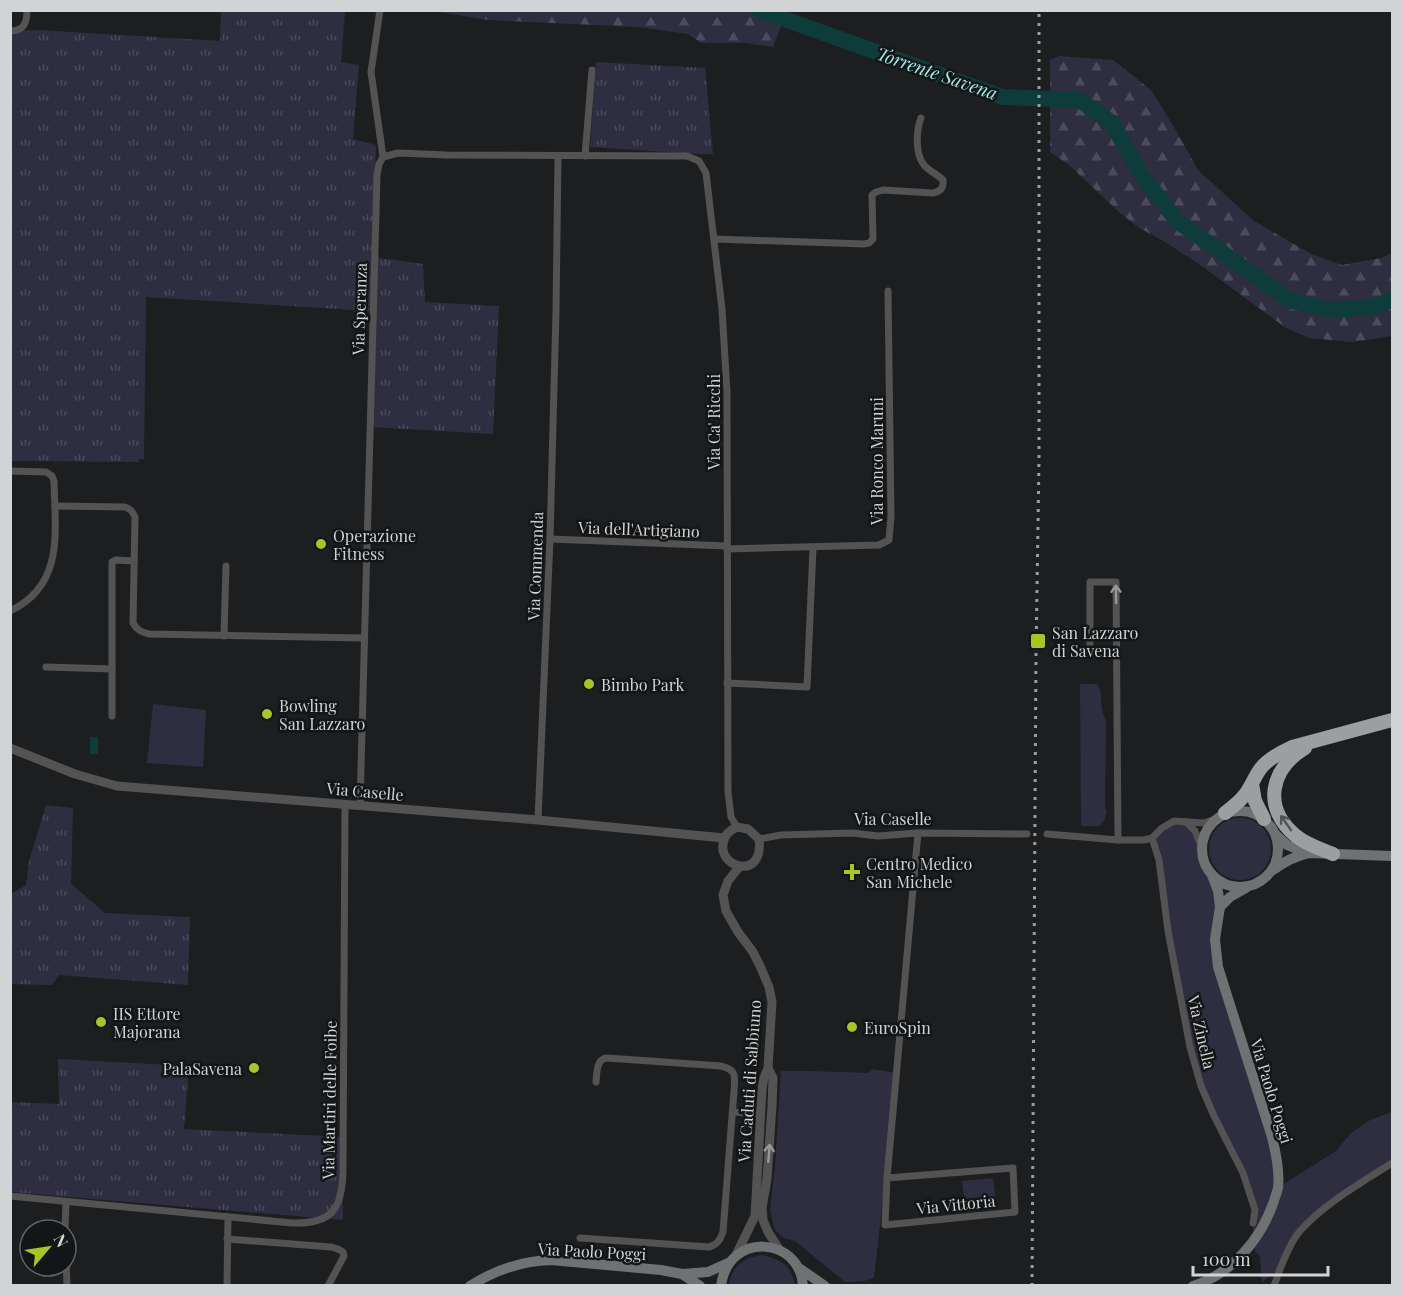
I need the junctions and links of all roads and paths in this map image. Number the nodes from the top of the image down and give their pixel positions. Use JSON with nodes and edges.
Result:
{"nodes":[{"id":1,"x":27,"y":10,"type":"edge"},
{"id":2,"x":380,"y":10,"type":"edge"},
{"id":3,"x":10,"y":31,"type":"edge"},
{"id":4,"x":592,"y":70,"type":"dead end"},
{"id":5,"x":921,"y":118,"type":"dead end"},
{"id":6,"x":558,"y":156,"type":"junction"},
{"id":7,"x":585,"y":156,"type":"junction"},
{"id":8,"x":383,"y":157,"type":"junction"},
{"id":9,"x":714,"y":239,"type":"junction"},
{"id":10,"x":888,"y":291,"type":"dead end"},
{"id":11,"x":10,"y":471,"type":"edge"},
{"id":12,"x":55,"y":506,"type":"junction"},
{"id":13,"x":550,"y":539,"type":"junction"},
{"id":14,"x":727,"y":548,"type":"junction"},
{"id":15,"x":813,"y":548,"type":"junction"},
{"id":16,"x":134,"y":561,"type":"junction"},
{"id":17,"x":226,"y":566,"type":"dead end"},
{"id":18,"x":10,"y":611,"type":"edge"},
{"id":19,"x":224,"y":636,"type":"junction"},
{"id":20,"x":364,"y":638,"type":"junction"},
{"id":21,"x":1117,"y":652,"type":"junction"},
{"id":22,"x":46,"y":667,"type":"dead end"},
{"id":23,"x":112,"y":669,"type":"junction"},
{"id":24,"x":728,"y":683,"type":"junction"},
{"id":25,"x":112,"y":716,"type":"dead end"},
{"id":26,"x":1392,"y":720,"type":"edge"},
{"id":27,"x":1323,"y":739,"type":"junction"},
{"id":28,"x":10,"y":748,"type":"edge"},
{"id":29,"x":1252,"y":784,"type":"junction"},
{"id":30,"x":345,"y":804,"type":"junction"},
{"id":31,"x":360,"y":806,"type":"junction"},
{"id":32,"x":1220,"y":816,"type":"junction"},
{"id":33,"x":1264,"y":819,"type":"junction"},
{"id":34,"x":538,"y":820,"type":"junction"},
{"id":35,"x":1186,"y":822,"type":"junction"},
{"id":36,"x":737,"y":827,"type":"junction"},
{"id":37,"x":918,"y":833,"type":"junction"},
{"id":38,"x":1027,"y":834,"type":"dead end"},
{"id":39,"x":1047,"y":834,"type":"dead end"},
{"id":40,"x":1276,"y":835,"type":"junction"},
{"id":41,"x":724,"y":838,"type":"junction"},
{"id":42,"x":1152,"y":838,"type":"junction"},
{"id":43,"x":759,"y":839,"type":"junction"},
{"id":44,"x":1118,"y":840,"type":"junction"},
{"id":45,"x":1202,"y":848,"type":"junction"},
{"id":46,"x":1309,"y":853,"type":"junction"},
{"id":47,"x":1334,"y":854,"type":"junction"},
{"id":48,"x":725,"y":856,"type":"junction"},
{"id":49,"x":1392,"y":856,"type":"edge"},
{"id":50,"x":740,"y":866,"type":"junction"},
{"id":51,"x":1272,"y":870,"type":"junction"},
{"id":52,"x":1212,"y":875,"type":"junction"},
{"id":53,"x":728,"y":881,"type":"junction"},
{"id":54,"x":1247,"y":887,"type":"junction"},
{"id":55,"x":1220,"y":907,"type":"junction"},
{"id":56,"x":768,"y":1068,"type":"junction"},
{"id":57,"x":596,"y":1082,"type":"dead end"},
{"id":58,"x":733,"y":1112,"type":"junction"},
{"id":59,"x":760,"y":1114,"type":"junction"},
{"id":60,"x":1392,"y":1163,"type":"edge"},
{"id":61,"x":887,"y":1178,"type":"junction"},
{"id":62,"x":10,"y":1196,"type":"edge"},
{"id":63,"x":66,"y":1202,"type":"junction"},
{"id":64,"x":228,"y":1217,"type":"junction"},
{"id":65,"x":65,"y":1218,"type":"edge"},
{"id":66,"x":1253,"y":1223,"type":"dead end"},
{"id":67,"x":580,"y":1238,"type":"dead end"},
{"id":68,"x":227,"y":1239,"type":"junction"},
{"id":69,"x":778,"y":1249,"type":"junction"},
{"id":70,"x":732,"y":1259,"type":"junction"},
{"id":71,"x":799,"y":1268,"type":"junction"},
{"id":72,"x":682,"y":1274,"type":"junction"},
{"id":73,"x":227,"y":1286,"type":"edge"},
{"id":74,"x":328,"y":1286,"type":"edge"},
{"id":75,"x":470,"y":1286,"type":"edge"},
{"id":76,"x":700,"y":1286,"type":"edge"},
{"id":77,"x":721,"y":1286,"type":"edge"},
{"id":78,"x":803,"y":1286,"type":"edge"},
{"id":79,"x":825,"y":1286,"type":"edge"},
{"id":80,"x":1193,"y":1286,"type":"edge"},
{"id":81,"x":1274,"y":1286,"type":"edge"}],
"edges":[{"from":1,"to":3,"type":"street"},
{"from":2,"to":8,"type":"street"},
{"from":4,"to":7,"type":"street"},
{"from":5,"to":9,"type":"street"},
{"from":6,"to":7,"type":"street"},
{"from":6,"to":8,"type":"street"},
{"from":6,"to":13,"type":"street","name":"Via Commenda"},
{"from":7,"to":9,"type":"street","name":"Via Ca' Ricchi"},
{"from":8,"to":20,"type":"street","name":"Via Speranza"},
{"from":9,"to":14,"type":"street","name":"Via Ca' Ricchi"},
{"from":10,"to":15,"type":"street","name":"Via Ronco Maruni"},
{"from":11,"to":12,"type":"street"},
{"from":12,"to":16,"type":"street"},
{"from":12,"to":18,"type":"street"},
{"from":13,"to":14,"type":"street","name":"Via dell'Artigiano"},
{"from":13,"to":34,"type":"street","name":"Via Commenda"},
{"from":14,"to":15,"type":"street","name":"Via Ronco Maruni"},
{"from":14,"to":24,"type":"street","name":"Via Ca' Ricchi"},
{"from":15,"to":24,"type":"street"},
{"from":16,"to":19,"type":"street"},
{"from":16,"to":23,"type":"street"},
{"from":17,"to":19,"type":"street"},
{"from":19,"to":20,"type":"street"},
{"from":20,"to":31,"type":"street","name":"Via Speranza"},
{"from":21,"to":21,"type":"street","one_way":true},
{"from":21,"to":44,"type":"street"},
{"from":22,"to":23,"type":"street"},
{"from":23,"to":25,"type":"street"},
{"from":24,"to":36,"type":"street","name":"Via Ca' Ricchi"},
{"from":26,"to":27,"type":"highway"},
{"from":27,"to":29,"type":"highway"},
{"from":47,"to":27,"type":"highway","one_way":true},
{"from":28,"to":30,"type":"street","name":"Via Caselle"},
{"from":29,"to":32,"type":"highway"},
{"from":29,"to":33,"type":"highway"},
{"from":30,"to":31,"type":"street","name":"Via Caselle"},
{"from":30,"to":64,"type":"street","name":"Via Martiri delle Foibe"},
{"from":31,"to":34,"type":"street","name":"Via Caselle"},
{"from":32,"to":33,"type":"main road"},
{"from":32,"to":35,"type":"street"},
{"from":32,"to":45,"type":"main road"},
{"from":33,"to":40,"type":"main road"},
{"from":34,"to":41,"type":"street","name":"Via Caselle"},
{"from":35,"to":42,"type":"street"},
{"from":35,"to":45,"type":"street"},
{"from":36,"to":41,"type":"street"},
{"from":36,"to":43,"type":"street"},
{"from":37,"to":38,"type":"street","name":"Via Caselle"},
{"from":37,"to":43,"type":"street","name":"Via Caselle"},
{"from":37,"to":61,"type":"street","name":"Via Vittoria"},
{"from":39,"to":44,"type":"street"},
{"from":40,"to":46,"type":"main road"},
{"from":40,"to":51,"type":"main road"},
{"from":41,"to":48,"type":"street"},
{"from":42,"to":44,"type":"street"},
{"from":42,"to":66,"type":"street","name":"Via Zinella"},
{"from":43,"to":50,"type":"street"},
{"from":45,"to":52,"type":"main road"},
{"from":46,"to":47,"type":"main road"},
{"from":46,"to":51,"type":"main road"},
{"from":47,"to":49,"type":"main road"},
{"from":48,"to":50,"type":"street"},
{"from":48,"to":53,"type":"street","name":"Via Caduti di Sabbiuno"},
{"from":50,"to":53,"type":"street"},
{"from":51,"to":54,"type":"main road"},
{"from":52,"to":54,"type":"main road"},
{"from":52,"to":55,"type":"main road"},
{"from":53,"to":56,"type":"street","name":"Via Caduti di Sabbiuno"},
{"from":54,"to":55,"type":"main road"},
{"from":55,"to":80,"type":"main road","name":"Via Paolo Poggi"},
{"from":56,"to":59,"type":"street","name":"Via Caduti di Sabbiuno"},
{"from":69,"to":56,"type":"street","one_way":true},
{"from":57,"to":58,"type":"street"},
{"from":58,"to":59,"type":"street"},
{"from":58,"to":67,"type":"street"},
{"from":59,"to":70,"type":"street","name":"Via Caduti di Sabbiuno"},
{"from":60,"to":81,"type":"street"},
{"from":61,"to":61,"type":"street","name":"Via Vittoria"},
{"from":62,"to":63,"type":"street","name":"Via Martiri delle Foibe"},
{"from":63,"to":64,"type":"street","name":"Via Martiri delle Foibe"},
{"from":63,"to":65,"type":"street"},
{"from":64,"to":68,"type":"street"},
{"from":68,"to":73,"type":"street"},
{"from":68,"to":74,"type":"street"},
{"from":69,"to":70,"type":"main road"},
{"from":69,"to":71,"type":"main road"},
{"from":70,"to":72,"type":"main road"},
{"from":70,"to":77,"type":"main road"},
{"from":71,"to":78,"type":"main road"},
{"from":71,"to":79,"type":"main road"},
{"from":72,"to":75,"type":"main road","name":"Via Paolo Poggi"},
{"from":72,"to":76,"type":"main road"}]}
